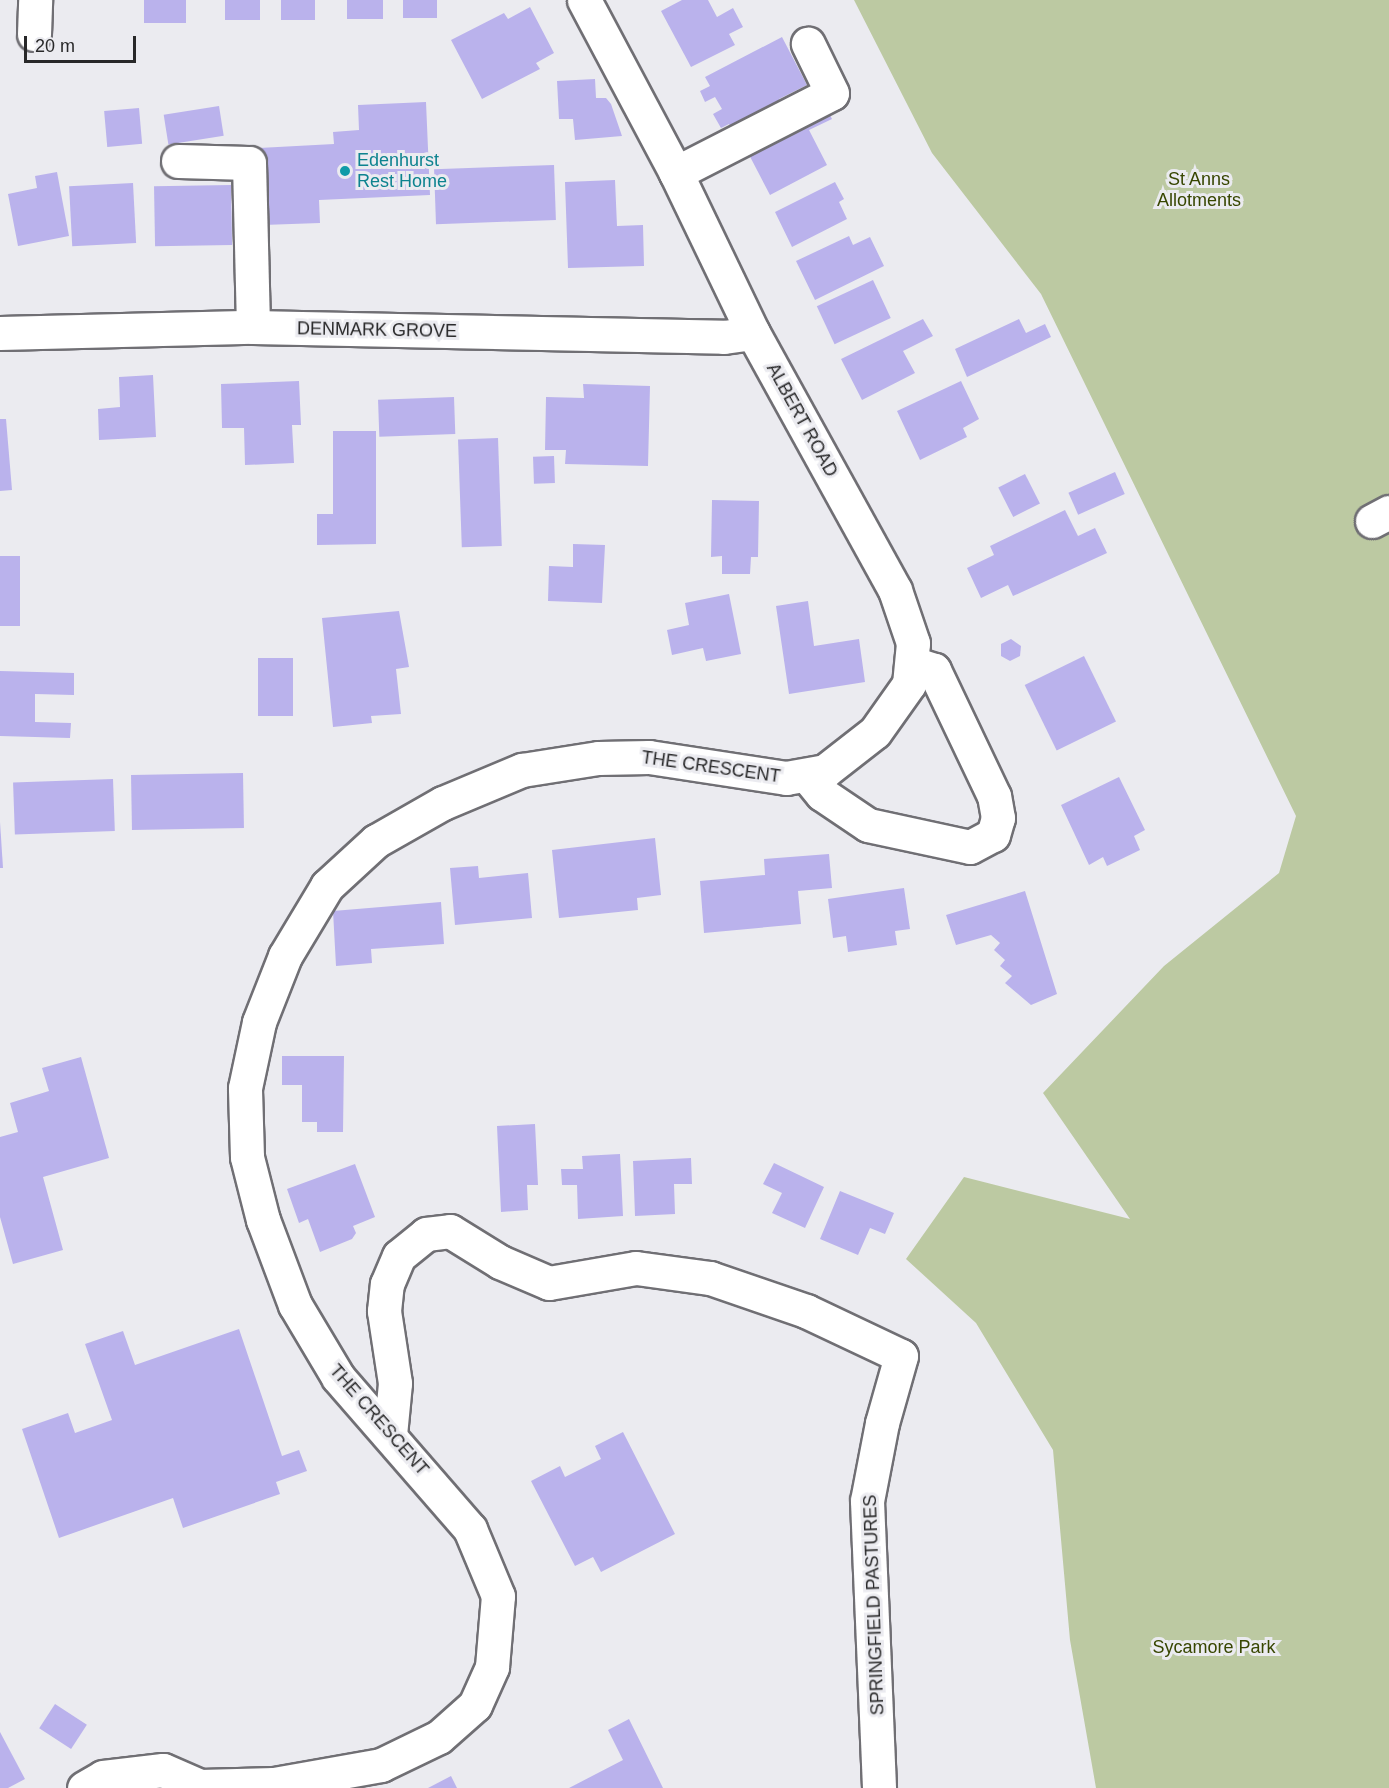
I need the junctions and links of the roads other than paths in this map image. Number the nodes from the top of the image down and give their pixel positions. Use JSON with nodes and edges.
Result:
{"nodes":[{"id":1,"x":35,"y":0,"type":"edge"},
{"id":2,"x":584,"y":0,"type":"edge"},
{"id":3,"x":34,"y":34,"type":"dead end"},
{"id":4,"x":808,"y":44,"type":"dead end"},
{"id":5,"x":178,"y":161,"type":"dead end"},
{"id":6,"x":676,"y":173,"type":"junction"},
{"id":7,"x":253,"y":327,"type":"junction"},
{"id":8,"x":0,"y":333,"type":"edge"},
{"id":9,"x":753,"y":333,"type":"junction"},
{"id":10,"x":913,"y":663,"type":"junction"},
{"id":11,"x":808,"y":777,"type":"junction"},
{"id":12,"x":390,"y":1435,"type":"junction"},
{"id":13,"x":84,"y":1788,"type":"edge"},
{"id":14,"x":879,"y":1788,"type":"edge"}],
"edges":[{"from":1,"to":3,"type":"street"},
{"from":2,"to":6,"type":"street","name":"ALBERT ROAD"},
{"from":4,"to":6,"type":"street"},
{"from":5,"to":7,"type":"street"},
{"from":6,"to":9,"type":"street","name":"ALBERT ROAD"},
{"from":7,"to":8,"type":"street","name":"DENMARK GROVE"},
{"from":7,"to":9,"type":"street","name":"DENMARK GROVE"},
{"from":9,"to":10,"type":"street","name":"ALBERT ROAD"},
{"from":10,"to":11,"type":"street","name":"THE CRESCENT"},
{"from":10,"to":11,"type":"street"},
{"from":11,"to":12,"type":"street","name":"THE CRESCENT"},
{"from":12,"to":13,"type":"street","name":"THE CRESCENT"},
{"from":12,"to":14,"type":"street","name":"SPRINGFIELD PASTURES"}]}
